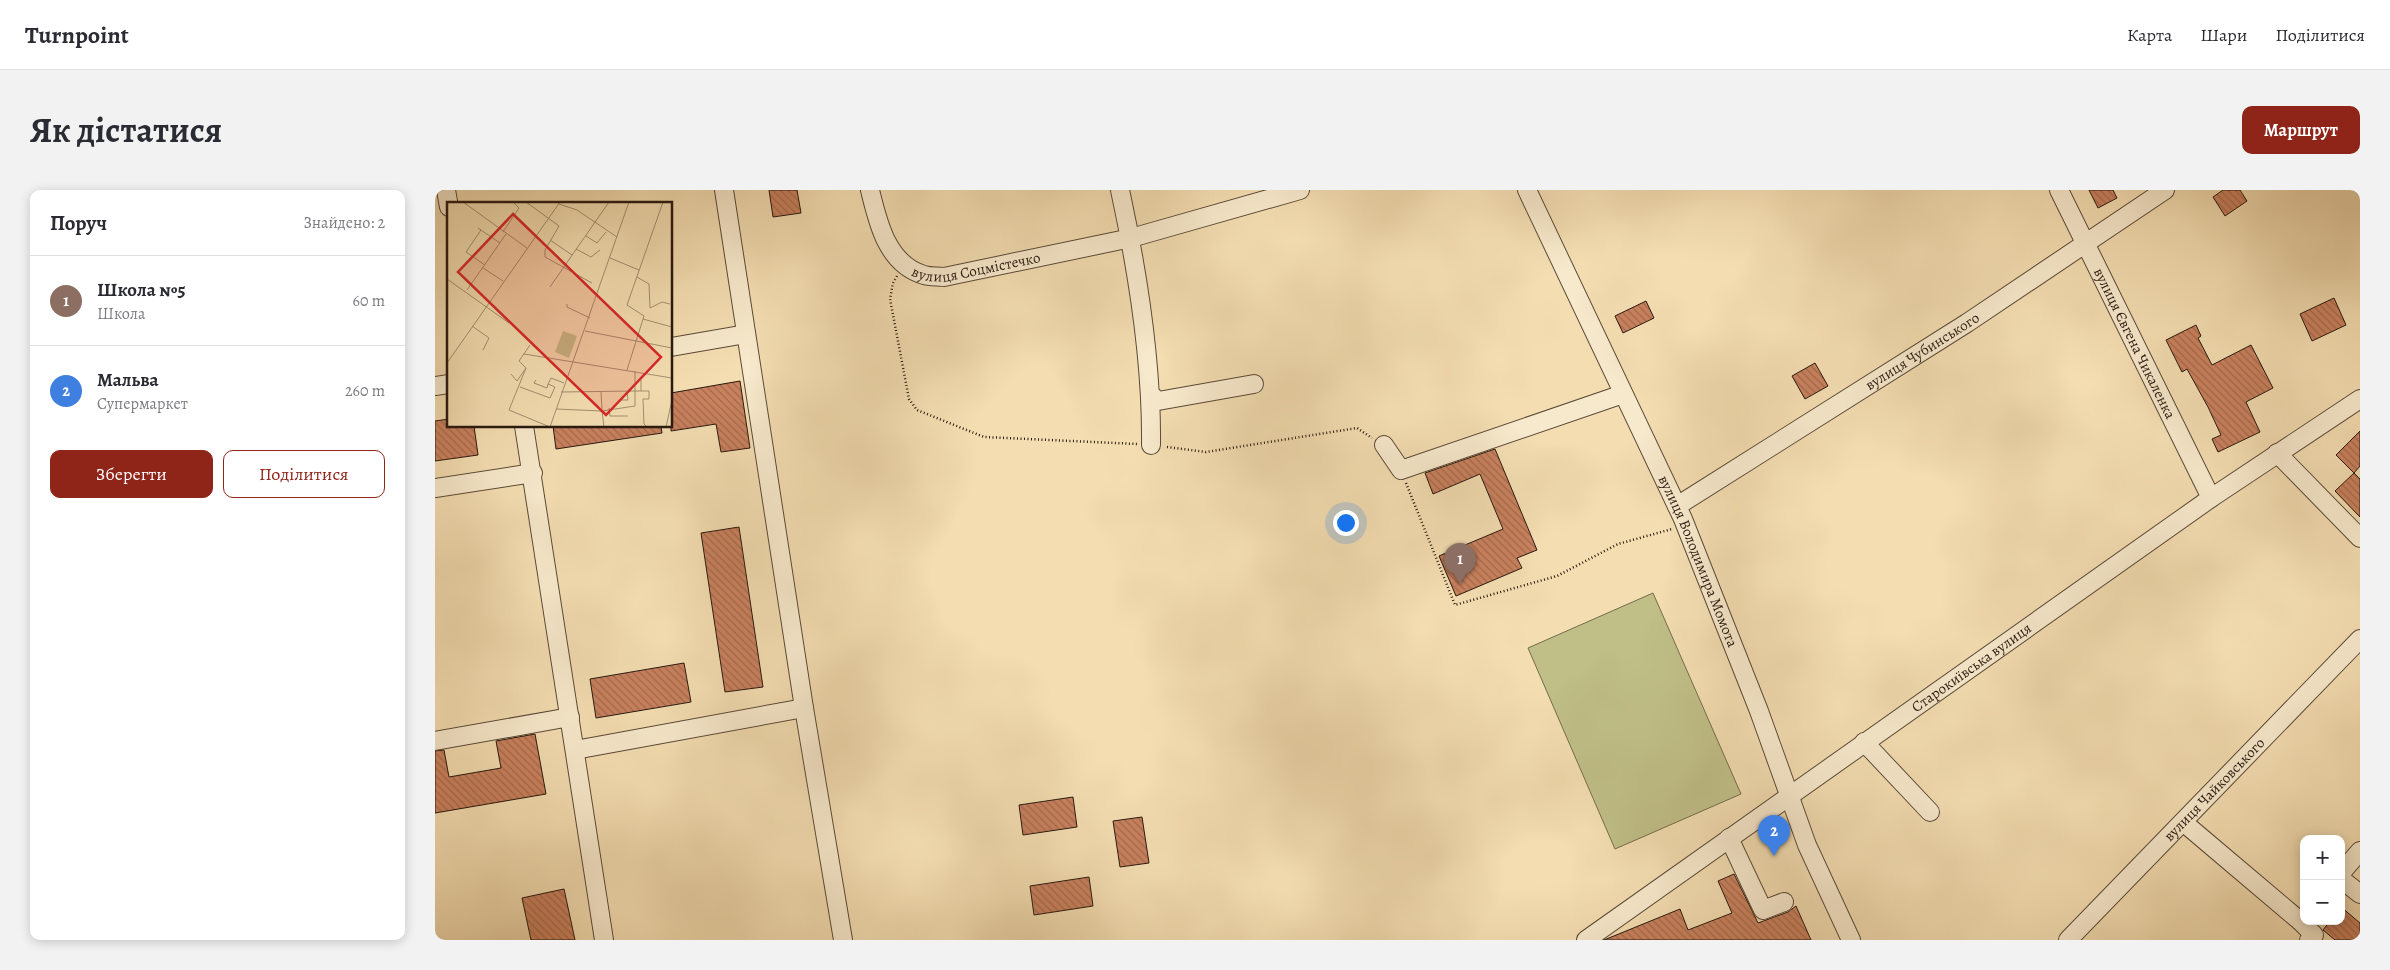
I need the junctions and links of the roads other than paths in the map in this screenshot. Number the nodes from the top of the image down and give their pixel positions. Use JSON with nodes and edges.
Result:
{"nodes":[{"id":1,"x":724,"y":190,"type":"edge"},
{"id":2,"x":869,"y":190,"type":"edge"},
{"id":3,"x":1120,"y":190,"type":"edge"},
{"id":4,"x":1300,"y":190,"type":"edge"},
{"id":5,"x":1527,"y":190,"type":"edge"},
{"id":6,"x":2059,"y":190,"type":"edge"},
{"id":7,"x":2165,"y":190,"type":"edge"},
{"id":8,"x":1131,"y":238,"type":"junction"},
{"id":9,"x":2086,"y":244,"type":"junction"},
{"id":10,"x":744,"y":326,"type":"junction"},
{"id":11,"x":673,"y":346,"type":"edge"},
{"id":12,"x":1254,"y":384,"type":"dead end"},
{"id":13,"x":1623,"y":394,"type":"junction"},
{"id":14,"x":1152,"y":396,"type":"junction"},
{"id":15,"x":2360,"y":399,"type":"edge"},
{"id":16,"x":524,"y":428,"type":"edge"},
{"id":17,"x":1151,"y":444,"type":"road end"},
{"id":18,"x":1384,"y":445,"type":"road end"},
{"id":19,"x":2277,"y":453,"type":"junction"},
{"id":20,"x":533,"y":473,"type":"junction"},
{"id":21,"x":435,"y":488,"type":"edge"},
{"id":22,"x":2211,"y":498,"type":"junction"},
{"id":23,"x":1677,"y":506,"type":"junction"},
{"id":24,"x":2360,"y":538,"type":"edge"},
{"id":25,"x":2359,"y":642,"type":"edge"},
{"id":26,"x":804,"y":708,"type":"junction"},
{"id":27,"x":570,"y":716,"type":"junction"},
{"id":28,"x":435,"y":741,"type":"edge"},
{"id":29,"x":1864,"y":742,"type":"junction"},
{"id":30,"x":575,"y":750,"type":"junction"},
{"id":31,"x":1789,"y":795,"type":"junction"},
{"id":32,"x":1930,"y":812,"type":"dead end"},
{"id":33,"x":2183,"y":822,"type":"junction"},
{"id":34,"x":1729,"y":838,"type":"junction"},
{"id":35,"x":2360,"y":851,"type":"edge"},
{"id":36,"x":2345,"y":868,"type":"edge"},
{"id":37,"x":2342,"y":880,"type":"edge"},
{"id":38,"x":2360,"y":894,"type":"edge"},
{"id":39,"x":1783,"y":902,"type":"dead end"},
{"id":40,"x":2300,"y":917,"type":"edge"},
{"id":41,"x":2306,"y":925,"type":"edge"},
{"id":42,"x":2315,"y":938,"type":"edge"},
{"id":43,"x":604,"y":940,"type":"edge"},
{"id":44,"x":843,"y":940,"type":"edge"},
{"id":45,"x":1586,"y":940,"type":"edge"},
{"id":46,"x":1851,"y":940,"type":"edge"},
{"id":47,"x":2068,"y":940,"type":"edge"}],
"edges":[{"from":1,"to":10,"type":"street"},
{"from":2,"to":8,"type":"street","name":"вулиця Соцмістечко"},
{"from":3,"to":8,"type":"street"},
{"from":4,"to":8,"type":"street","name":"вулиця Соцмістечко"},
{"from":5,"to":13,"type":"street","name":"вулиця Володимира Момота"},
{"from":6,"to":9,"type":"street","name":"вулиця Євгена Чикаленка"},
{"from":7,"to":9,"type":"street","name":"вулиця Чубинського"},
{"from":8,"to":14,"type":"street"},
{"from":9,"to":22,"type":"street","name":"вулиця Євгена Чикаленка"},
{"from":9,"to":23,"type":"street","name":"вулиця Чубинського"},
{"from":10,"to":11,"type":"street"},
{"from":10,"to":26,"type":"street"},
{"from":12,"to":14,"type":"street"},
{"from":13,"to":18,"type":"street"},
{"from":13,"to":23,"type":"street","name":"вулиця Володимира Момота"},
{"from":14,"to":17,"type":"street"},
{"from":15,"to":19,"type":"street","name":"Старокиївська вулиця"},
{"from":16,"to":20,"type":"street"},
{"from":19,"to":22,"type":"street","name":"Старокиївська вулиця"},
{"from":19,"to":24,"type":"street"},
{"from":20,"to":21,"type":"street"},
{"from":20,"to":27,"type":"street"},
{"from":22,"to":29,"type":"street","name":"Старокиївська вулиця"},
{"from":23,"to":31,"type":"street","name":"вулиця Володимира Момота"},
{"from":25,"to":33,"type":"street","name":"вулиця Чайковського"},
{"from":26,"to":30,"type":"street"},
{"from":26,"to":44,"type":"street"},
{"from":27,"to":28,"type":"street"},
{"from":27,"to":30,"type":"street"},
{"from":29,"to":31,"type":"street","name":"Старокиївська вулиця"},
{"from":29,"to":32,"type":"street"},
{"from":30,"to":43,"type":"street"},
{"from":31,"to":34,"type":"street","name":"Старокиївська вулиця"},
{"from":31,"to":46,"type":"street","name":"вулиця Володимира Момота"},
{"from":33,"to":40,"type":"street"},
{"from":33,"to":47,"type":"street","name":"вулиця Чайковського"},
{"from":34,"to":39,"type":"street"},
{"from":34,"to":45,"type":"street","name":"Старокиївська вулиця"},
{"from":35,"to":36,"type":"street"},
{"from":37,"to":38,"type":"street"},
{"from":41,"to":42,"type":"street"}]}
